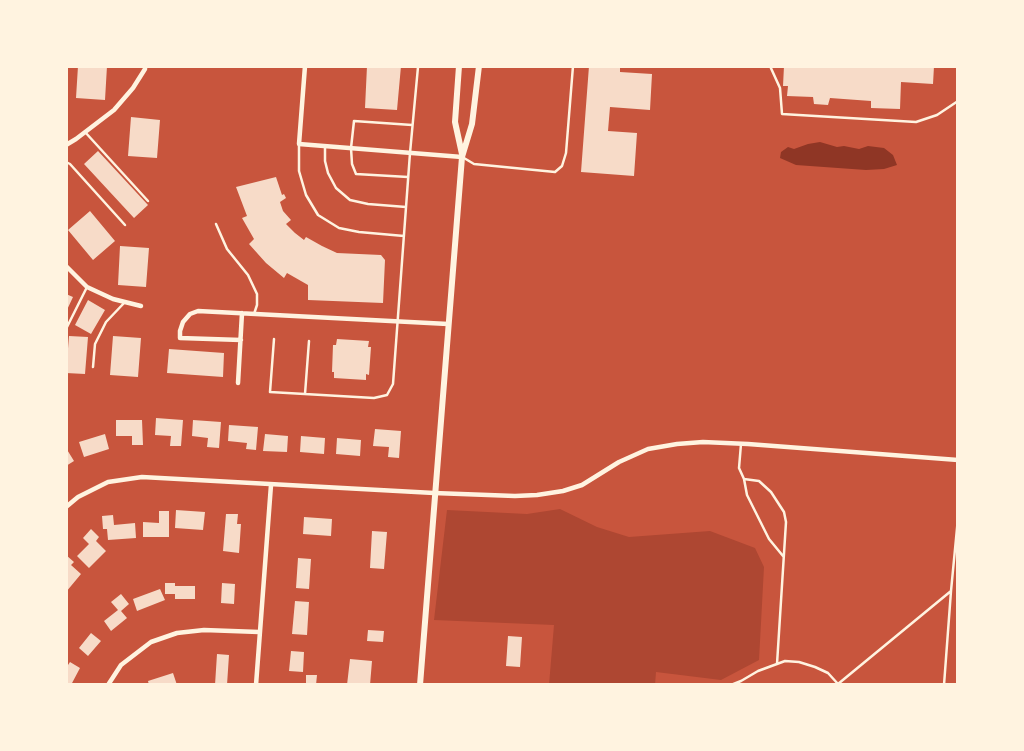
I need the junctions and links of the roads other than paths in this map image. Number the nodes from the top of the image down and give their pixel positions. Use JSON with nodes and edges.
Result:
{"nodes":[{"id":1,"x":146,"y":66,"type":"edge"},
{"id":2,"x":305,"y":66,"type":"edge"},
{"id":3,"x":459,"y":66,"type":"edge"},
{"id":4,"x":479,"y":66,"type":"edge"},
{"id":5,"x":574,"y":66,"type":"edge"},
{"id":6,"x":770,"y":66,"type":"edge"},
{"id":7,"x":418,"y":67,"type":"edge"},
{"id":8,"x":958,"y":101,"type":"edge"},
{"id":9,"x":412,"y":125,"type":"junction"},
{"id":10,"x":85,"y":132,"type":"junction"},
{"id":11,"x":299,"y":144,"type":"junction"},
{"id":12,"x":66,"y":145,"type":"edge"},
{"id":13,"x":326,"y":146,"type":"junction"},
{"id":14,"x":351,"y":148,"type":"junction"},
{"id":15,"x":410,"y":153,"type":"junction"},
{"id":16,"x":462,"y":157,"type":"junction"},
{"id":17,"x":66,"y":162,"type":"edge"},
{"id":18,"x":408,"y":177,"type":"junction"},
{"id":19,"x":148,"y":201,"type":"dead end"},
{"id":20,"x":406,"y":207,"type":"junction"},
{"id":21,"x":216,"y":224,"type":"dead end"},
{"id":22,"x":125,"y":225,"type":"dead end"},
{"id":23,"x":404,"y":236,"type":"junction"},
{"id":24,"x":66,"y":266,"type":"edge"},
{"id":25,"x":87,"y":287,"type":"junction"},
{"id":26,"x":124,"y":302,"type":"junction"},
{"id":27,"x":141,"y":306,"type":"dead end"},
{"id":28,"x":242,"y":313,"type":"junction"},
{"id":29,"x":254,"y":314,"type":"junction"},
{"id":30,"x":397,"y":322,"type":"junction"},
{"id":31,"x":448,"y":324,"type":"junction"},
{"id":32,"x":66,"y":330,"type":"edge"},
{"id":33,"x":274,"y":339,"type":"dead end"},
{"id":34,"x":241,"y":340,"type":"junction"},
{"id":35,"x":309,"y":341,"type":"dead end"},
{"id":36,"x":93,"y":367,"type":"dead end"},
{"id":37,"x":238,"y":383,"type":"dead end"},
{"id":38,"x":305,"y":394,"type":"junction"},
{"id":39,"x":741,"y":444,"type":"junction"},
{"id":40,"x":958,"y":460,"type":"edge"},
{"id":41,"x":744,"y":479,"type":"junction"},
{"id":42,"x":271,"y":485,"type":"junction"},
{"id":43,"x":434,"y":493,"type":"junction"},
{"id":44,"x":66,"y":507,"type":"edge"},
{"id":45,"x":958,"y":518,"type":"edge"},
{"id":46,"x":784,"y":556,"type":"junction"},
{"id":47,"x":951,"y":591,"type":"junction"},
{"id":48,"x":259,"y":632,"type":"junction"},
{"id":49,"x":777,"y":664,"type":"junction"},
{"id":50,"x":839,"y":684,"type":"edge"},
{"id":51,"x":108,"y":685,"type":"edge"},
{"id":52,"x":256,"y":685,"type":"edge"},
{"id":53,"x":420,"y":685,"type":"edge"},
{"id":54,"x":731,"y":685,"type":"edge"},
{"id":55,"x":944,"y":685,"type":"edge"}],
"edges":[{"from":1,"to":10,"type":"street"},
{"from":2,"to":11,"type":"street"},
{"from":3,"to":16,"type":"main road"},
{"from":4,"to":16,"type":"main road"},
{"from":5,"to":16,"type":"lane"},
{"from":6,"to":8,"type":"lane"},
{"from":7,"to":9,"type":"lane"},
{"from":9,"to":14,"type":"lane"},
{"from":9,"to":15,"type":"lane"},
{"from":10,"to":12,"type":"street"},
{"from":10,"to":19,"type":"lane"},
{"from":11,"to":13,"type":"street"},
{"from":11,"to":23,"type":"lane"},
{"from":13,"to":14,"type":"street"},
{"from":13,"to":20,"type":"lane"},
{"from":14,"to":15,"type":"street"},
{"from":14,"to":18,"type":"lane"},
{"from":15,"to":16,"type":"street"},
{"from":15,"to":18,"type":"lane"},
{"from":16,"to":31,"type":"main road"},
{"from":17,"to":22,"type":"lane"},
{"from":18,"to":20,"type":"lane"},
{"from":20,"to":23,"type":"lane"},
{"from":21,"to":29,"type":"lane"},
{"from":23,"to":30,"type":"lane"},
{"from":24,"to":25,"type":"street"},
{"from":25,"to":26,"type":"street"},
{"from":25,"to":32,"type":"lane"},
{"from":26,"to":27,"type":"street"},
{"from":26,"to":36,"type":"lane"},
{"from":28,"to":29,"type":"street"},
{"from":28,"to":34,"type":"street"},
{"from":28,"to":34,"type":"street"},
{"from":29,"to":30,"type":"street"},
{"from":30,"to":31,"type":"street"},
{"from":30,"to":38,"type":"lane"},
{"from":31,"to":43,"type":"main road"},
{"from":33,"to":38,"type":"lane"},
{"from":34,"to":37,"type":"street"},
{"from":35,"to":38,"type":"lane"},
{"from":39,"to":40,"type":"street"},
{"from":39,"to":41,"type":"lane"},
{"from":39,"to":43,"type":"street"},
{"from":41,"to":46,"type":"lane"},
{"from":41,"to":46,"type":"lane"},
{"from":42,"to":43,"type":"street"},
{"from":42,"to":44,"type":"street"},
{"from":42,"to":48,"type":"street"},
{"from":43,"to":53,"type":"main road"},
{"from":45,"to":47,"type":"lane"},
{"from":46,"to":49,"type":"lane"},
{"from":47,"to":50,"type":"lane"},
{"from":47,"to":55,"type":"lane"},
{"from":48,"to":51,"type":"street"},
{"from":48,"to":52,"type":"street"},
{"from":49,"to":50,"type":"lane"},
{"from":49,"to":54,"type":"lane"}]}
